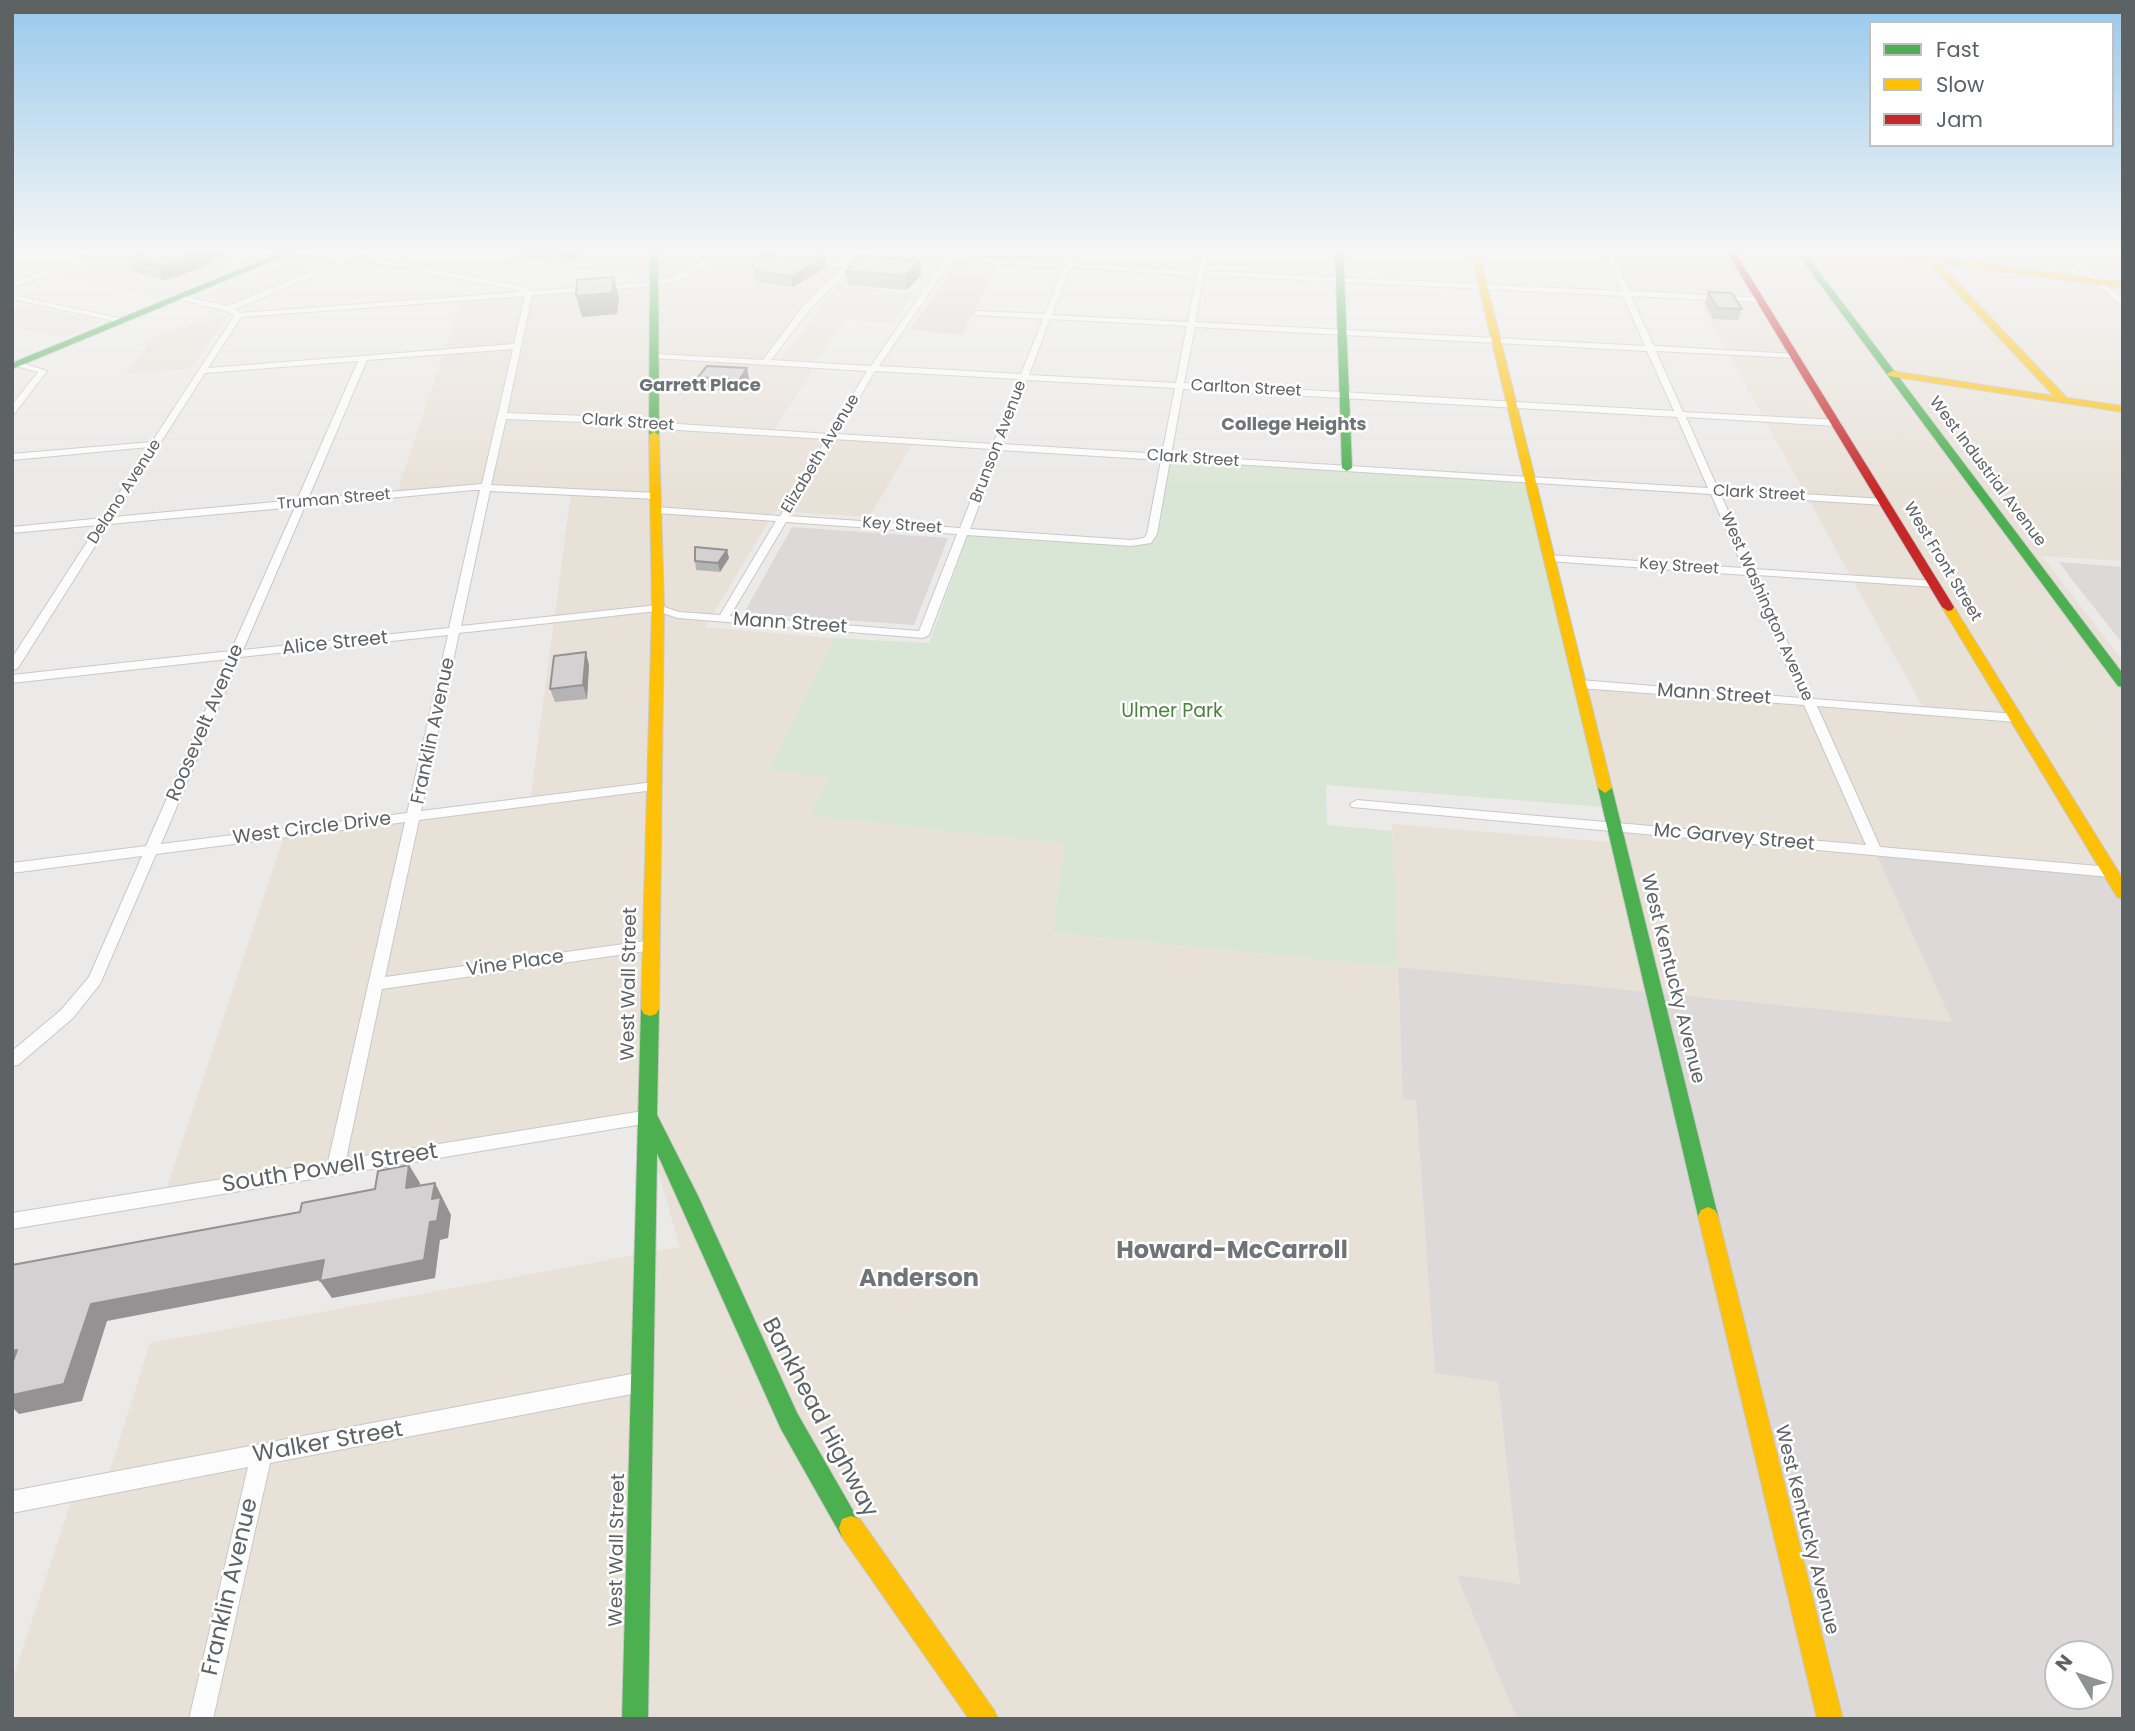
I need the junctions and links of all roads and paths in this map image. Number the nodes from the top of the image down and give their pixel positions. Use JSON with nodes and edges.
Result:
{"nodes":[{"id":1,"x":101,"y":330,"type":"edge"},
{"id":2,"x":224,"y":330,"type":"edge"},
{"id":3,"x":520,"y":330,"type":"edge"},
{"id":4,"x":655,"y":330,"type":"edge"},
{"id":5,"x":790,"y":330,"type":"edge"},
{"id":6,"x":900,"y":330,"type":"edge"},
{"id":7,"x":1043,"y":330,"type":"edge"},
{"id":8,"x":1190,"y":330,"type":"edge"},
{"id":9,"x":1288,"y":330,"type":"edge"},
{"id":10,"x":1342,"y":330,"type":"edge"},
{"id":11,"x":1494,"y":330,"type":"edge"},
{"id":12,"x":1641,"y":330,"type":"edge"},
{"id":13,"x":1780,"y":330,"type":"edge"},
{"id":14,"x":1859,"y":330,"type":"edge"},
{"id":15,"x":1998,"y":330,"type":"edge"},
{"id":16,"x":1342,"y":333,"type":"junction"},
{"id":17,"x":1497,"y":341,"type":"junction"},
{"id":18,"x":517,"y":346,"type":"junction"},
{"id":19,"x":1650,"y":349,"type":"junction"},
{"id":20,"x":655,"y":356,"type":"junction"},
{"id":21,"x":1796,"y":356,"type":"junction"},
{"id":22,"x":364,"y":358,"type":"junction"},
{"id":23,"x":766,"y":361,"type":"junction"},
{"id":24,"x":14,"y":364,"type":"edge"},
{"id":25,"x":874,"y":368,"type":"junction"},
{"id":26,"x":202,"y":371,"type":"junction"},
{"id":27,"x":1892,"y":374,"type":"junction"},
{"id":28,"x":1024,"y":376,"type":"junction"},
{"id":29,"x":1180,"y":385,"type":"junction"},
{"id":30,"x":1344,"y":394,"type":"junction"},
{"id":31,"x":2064,"y":400,"type":"junction"},
{"id":32,"x":1511,"y":404,"type":"junction"},
{"id":33,"x":2123,"y":409,"type":"edge"},
{"id":34,"x":12,"y":411,"type":"edge"},
{"id":35,"x":1679,"y":414,"type":"junction"},
{"id":36,"x":502,"y":416,"type":"junction"},
{"id":37,"x":1837,"y":423,"type":"junction"},
{"id":38,"x":654,"y":424,"type":"junction"},
{"id":39,"x":832,"y":436,"type":"junction"},
{"id":40,"x":156,"y":444,"type":"junction"},
{"id":41,"x":997,"y":447,"type":"junction"},
{"id":42,"x":12,"y":457,"type":"edge"},
{"id":43,"x":1167,"y":457,"type":"junction"},
{"id":44,"x":1347,"y":468,"type":"junction"},
{"id":45,"x":1530,"y":480,"type":"junction"},
{"id":46,"x":486,"y":488,"type":"junction"},
{"id":47,"x":1714,"y":492,"type":"junction"},
{"id":48,"x":1885,"y":502,"type":"junction"},
{"id":49,"x":302,"y":503,"type":"junction"},
{"id":50,"x":656,"y":503,"type":"junction"},
{"id":51,"x":783,"y":518,"type":"junction"},
{"id":52,"x":107,"y":521,"type":"junction"},
{"id":53,"x":12,"y":530,"type":"edge"},
{"id":54,"x":965,"y":530,"type":"junction"},
{"id":55,"x":1549,"y":558,"type":"junction"},
{"id":56,"x":1750,"y":572,"type":"junction"},
{"id":57,"x":1935,"y":584,"type":"junction"},
{"id":58,"x":658,"y":608,"type":"junction"},
{"id":59,"x":723,"y":619,"type":"junction"},
{"id":60,"x":456,"y":630,"type":"junction"},
{"id":61,"x":923,"y":635,"type":"joint"},
{"id":62,"x":236,"y":654,"type":"junction"},
{"id":63,"x":12,"y":668,"type":"edge"},
{"id":64,"x":12,"y":679,"type":"edge"},
{"id":65,"x":2123,"y":683,"type":"edge"},
{"id":66,"x":1580,"y":684,"type":"junction"},
{"id":67,"x":1809,"y":702,"type":"junction"},
{"id":68,"x":2016,"y":718,"type":"junction"},
{"id":69,"x":654,"y":786,"type":"junction"},
{"id":70,"x":1357,"y":804,"type":"dead end"},
{"id":71,"x":415,"y":816,"type":"junction"},
{"id":72,"x":1614,"y":829,"type":"junction"},
{"id":73,"x":151,"y":850,"type":"junction"},
{"id":74,"x":1875,"y":850,"type":"junction"},
{"id":75,"x":12,"y":867,"type":"edge"},
{"id":76,"x":2110,"y":872,"type":"junction"},
{"id":77,"x":2123,"y":893,"type":"edge"},
{"id":78,"x":653,"y":945,"type":"junction"},
{"id":79,"x":377,"y":984,"type":"junction"},
{"id":80,"x":12,"y":1060,"type":"edge"},
{"id":81,"x":649,"y":1117,"type":"junction"},
{"id":82,"x":335,"y":1168,"type":"junction"},
{"id":83,"x":12,"y":1221,"type":"edge"},
{"id":84,"x":642,"y":1382,"type":"junction"},
{"id":85,"x":261,"y":1455,"type":"junction"},
{"id":86,"x":12,"y":1502,"type":"edge"},
{"id":87,"x":201,"y":1719,"type":"edge"},
{"id":88,"x":635,"y":1719,"type":"edge"},
{"id":89,"x":985,"y":1719,"type":"edge"},
{"id":90,"x":1830,"y":1719,"type":"edge"}],
"edges":[{"from":1,"to":24,"type":"main road"},
{"from":2,"to":26,"type":"street","name":"Delano Avenue"},
{"from":3,"to":18,"type":"street","name":"Franklin Avenue"},
{"from":4,"to":20,"type":"main road","name":"West Wall Street"},
{"from":5,"to":23,"type":"street"},
{"from":6,"to":25,"type":"street","name":"Elizabeth Avenue"},
{"from":7,"to":28,"type":"street","name":"Brunson Avenue"},
{"from":8,"to":29,"type":"street"},
{"from":9,"to":16,"type":"street"},
{"from":10,"to":16,"type":"main road"},
{"from":11,"to":17,"type":"main road","name":"West Kentucky Avenue"},
{"from":12,"to":19,"type":"street","name":"West Washington Avenue"},
{"from":13,"to":21,"type":"main road","name":"West Front Street"},
{"from":14,"to":27,"type":"main road","name":"West Industrial Avenue"},
{"from":15,"to":31,"type":"main road"},
{"from":16,"to":17,"type":"street"},
{"from":16,"to":30,"type":"main road"},
{"from":17,"to":19,"type":"street"},
{"from":17,"to":32,"type":"main road","name":"West Kentucky Avenue"},
{"from":18,"to":22,"type":"street"},
{"from":18,"to":36,"type":"street","name":"Franklin Avenue"},
{"from":19,"to":21,"type":"street"},
{"from":19,"to":35,"type":"street","name":"West Washington Avenue"},
{"from":20,"to":23,"type":"street","name":"Carlton Street"},
{"from":20,"to":38,"type":"main road","name":"West Wall Street"},
{"from":21,"to":37,"type":"main road","name":"West Front Street"},
{"from":22,"to":26,"type":"street"},
{"from":22,"to":49,"type":"street","name":"Roosevelt Avenue"},
{"from":23,"to":25,"type":"street","name":"Carlton Street"},
{"from":24,"to":34,"type":"street"},
{"from":25,"to":28,"type":"street","name":"Carlton Street"},
{"from":25,"to":39,"type":"street","name":"Elizabeth Avenue"},
{"from":26,"to":40,"type":"street","name":"Delano Avenue"},
{"from":27,"to":31,"type":"main road"},
{"from":27,"to":65,"type":"main road","name":"West Industrial Avenue"},
{"from":28,"to":29,"type":"street","name":"Carlton Street"},
{"from":28,"to":41,"type":"street","name":"Brunson Avenue"},
{"from":29,"to":30,"type":"street","name":"Carlton Street"},
{"from":29,"to":43,"type":"street"},
{"from":30,"to":32,"type":"street","name":"Carlton Street"},
{"from":30,"to":44,"type":"main road"},
{"from":31,"to":33,"type":"main road"},
{"from":32,"to":35,"type":"street","name":"Carlton Street"},
{"from":32,"to":45,"type":"main road","name":"West Kentucky Avenue"},
{"from":35,"to":37,"type":"street","name":"Carlton Street"},
{"from":35,"to":47,"type":"street","name":"West Washington Avenue"},
{"from":36,"to":38,"type":"street","name":"Clark Street"},
{"from":36,"to":46,"type":"street","name":"Franklin Avenue"},
{"from":37,"to":48,"type":"main road","name":"West Front Street"},
{"from":38,"to":39,"type":"street","name":"Clark Street"},
{"from":38,"to":50,"type":"main road","name":"West Wall Street"},
{"from":39,"to":41,"type":"street","name":"Clark Street"},
{"from":39,"to":51,"type":"street","name":"Elizabeth Avenue"},
{"from":40,"to":42,"type":"street"},
{"from":40,"to":52,"type":"street","name":"Delano Avenue"},
{"from":41,"to":43,"type":"street","name":"Clark Street"},
{"from":41,"to":54,"type":"street","name":"Brunson Avenue"},
{"from":43,"to":44,"type":"street","name":"Clark Street"},
{"from":43,"to":54,"type":"street","name":"Key Street"},
{"from":44,"to":45,"type":"street","name":"Clark Street"},
{"from":45,"to":47,"type":"street","name":"Clark Street"},
{"from":45,"to":55,"type":"main road","name":"West Kentucky Avenue"},
{"from":46,"to":49,"type":"street","name":"Truman Street"},
{"from":46,"to":50,"type":"street","name":"Truman Street"},
{"from":46,"to":60,"type":"street","name":"Franklin Avenue"},
{"from":47,"to":48,"type":"street","name":"Clark Street"},
{"from":47,"to":56,"type":"street","name":"West Washington Avenue"},
{"from":48,"to":57,"type":"main road","name":"West Front Street"},
{"from":49,"to":52,"type":"street","name":"Truman Street"},
{"from":49,"to":62,"type":"street","name":"Roosevelt Avenue"},
{"from":50,"to":51,"type":"street","name":"Key Street"},
{"from":50,"to":58,"type":"main road","name":"West Wall Street"},
{"from":51,"to":54,"type":"street","name":"Key Street"},
{"from":51,"to":59,"type":"street","name":"Elizabeth Avenue"},
{"from":52,"to":53,"type":"street","name":"Truman Street"},
{"from":52,"to":63,"type":"street","name":"Delano Avenue"},
{"from":54,"to":61,"type":"street","name":"Brunson Avenue"},
{"from":55,"to":56,"type":"street","name":"Key Street"},
{"from":55,"to":66,"type":"main road","name":"West Kentucky Avenue"},
{"from":56,"to":57,"type":"street","name":"Key Street"},
{"from":56,"to":67,"type":"street","name":"West Washington Avenue"},
{"from":57,"to":68,"type":"main road","name":"West Front Street"},
{"from":58,"to":59,"type":"street","name":"Mann Street"},
{"from":58,"to":60,"type":"street","name":"Alice Street"},
{"from":58,"to":69,"type":"main road","name":"West Wall Street"},
{"from":59,"to":61,"type":"street","name":"Mann Street"},
{"from":60,"to":62,"type":"street","name":"Alice Street"},
{"from":60,"to":71,"type":"street","name":"Franklin Avenue"},
{"from":62,"to":64,"type":"street","name":"Alice Street"},
{"from":62,"to":73,"type":"street","name":"Roosevelt Avenue"},
{"from":66,"to":67,"type":"street","name":"Mann Street"},
{"from":66,"to":72,"type":"main road","name":"West Kentucky Avenue"},
{"from":67,"to":68,"type":"street","name":"Mann Street"},
{"from":67,"to":74,"type":"street","name":"West Washington Avenue"},
{"from":68,"to":76,"type":"main road","name":"West Front Street"},
{"from":69,"to":71,"type":"street","name":"West Circle Drive"},
{"from":69,"to":78,"type":"main road","name":"West Wall Street"},
{"from":70,"to":72,"type":"street","name":"Mc Garvey Street"},
{"from":71,"to":73,"type":"street","name":"West Circle Drive"},
{"from":71,"to":79,"type":"street","name":"Franklin Avenue"},
{"from":72,"to":74,"type":"street","name":"Mc Garvey Street"},
{"from":72,"to":90,"type":"main road","name":"West Kentucky Avenue"},
{"from":73,"to":75,"type":"street","name":"West Circle Drive"},
{"from":73,"to":80,"type":"street","name":"Roosevelt Avenue"},
{"from":74,"to":76,"type":"street","name":"Mc Garvey Street"},
{"from":76,"to":77,"type":"main road","name":"West Front Street"},
{"from":78,"to":79,"type":"street","name":"Vine Place"},
{"from":78,"to":81,"type":"main road","name":"West Wall Street"},
{"from":79,"to":82,"type":"street","name":"Franklin Avenue"},
{"from":81,"to":82,"type":"street","name":"South Powell Street"},
{"from":81,"to":84,"type":"main road","name":"West Wall Street"},
{"from":81,"to":89,"type":"main road","name":"Bankhead Highway"},
{"from":82,"to":83,"type":"street","name":"South Powell Street"},
{"from":84,"to":85,"type":"street","name":"Walker Street"},
{"from":84,"to":88,"type":"main road","name":"West Wall Street"},
{"from":85,"to":86,"type":"street","name":"Walker Street"},
{"from":85,"to":87,"type":"street","name":"Franklin Avenue"}]}
